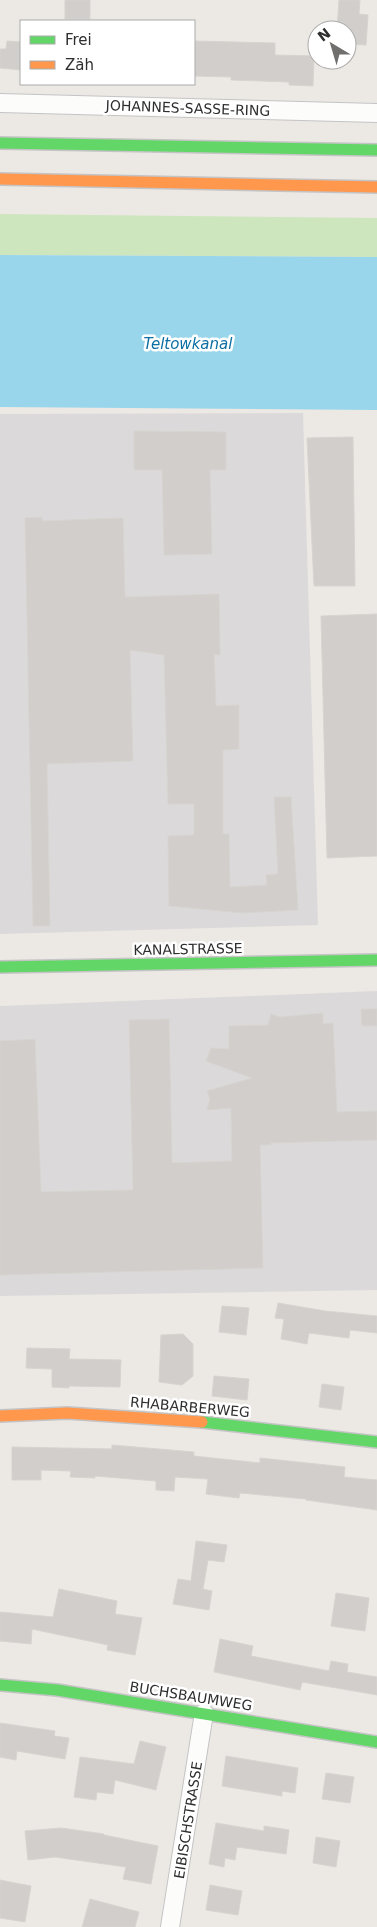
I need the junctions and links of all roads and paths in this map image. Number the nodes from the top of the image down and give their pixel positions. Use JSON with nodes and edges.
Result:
{"nodes":[{"id":1,"x":0,"y":103,"type":"edge"},
{"id":2,"x":377,"y":113,"type":"edge"},
{"id":3,"x":0,"y":143,"type":"edge"},
{"id":4,"x":377,"y":150,"type":"edge"},
{"id":5,"x":0,"y":179,"type":"edge"},
{"id":6,"x":377,"y":187,"type":"edge"},
{"id":7,"x":377,"y":960,"type":"edge"},
{"id":8,"x":0,"y":968,"type":"edge"},
{"id":9,"x":0,"y":1416,"type":"edge"},
{"id":10,"x":377,"y":1442,"type":"edge"},
{"id":11,"x":0,"y":1685,"type":"edge"},
{"id":12,"x":204,"y":1713,"type":"junction"},
{"id":13,"x":377,"y":1742,"type":"edge"},
{"id":14,"x":170,"y":1927,"type":"edge"}],
"edges":[{"from":1,"to":2,"type":"street","name":"JOHANNES-SASSE-RING"},
{"from":3,"to":4,"type":"main road"},
{"from":5,"to":6,"type":"main road"},
{"from":7,"to":8,"type":"main road","name":"KANALSTRASSE"},
{"from":9,"to":10,"type":"main road","name":"RHABARBERWEG"},
{"from":11,"to":12,"type":"main road","name":"BUCHSBAUMWEG"},
{"from":12,"to":13,"type":"main road","name":"BUCHSBAUMWEG"},
{"from":12,"to":14,"type":"street","name":"EIBISCHSTRASSE"}]}
